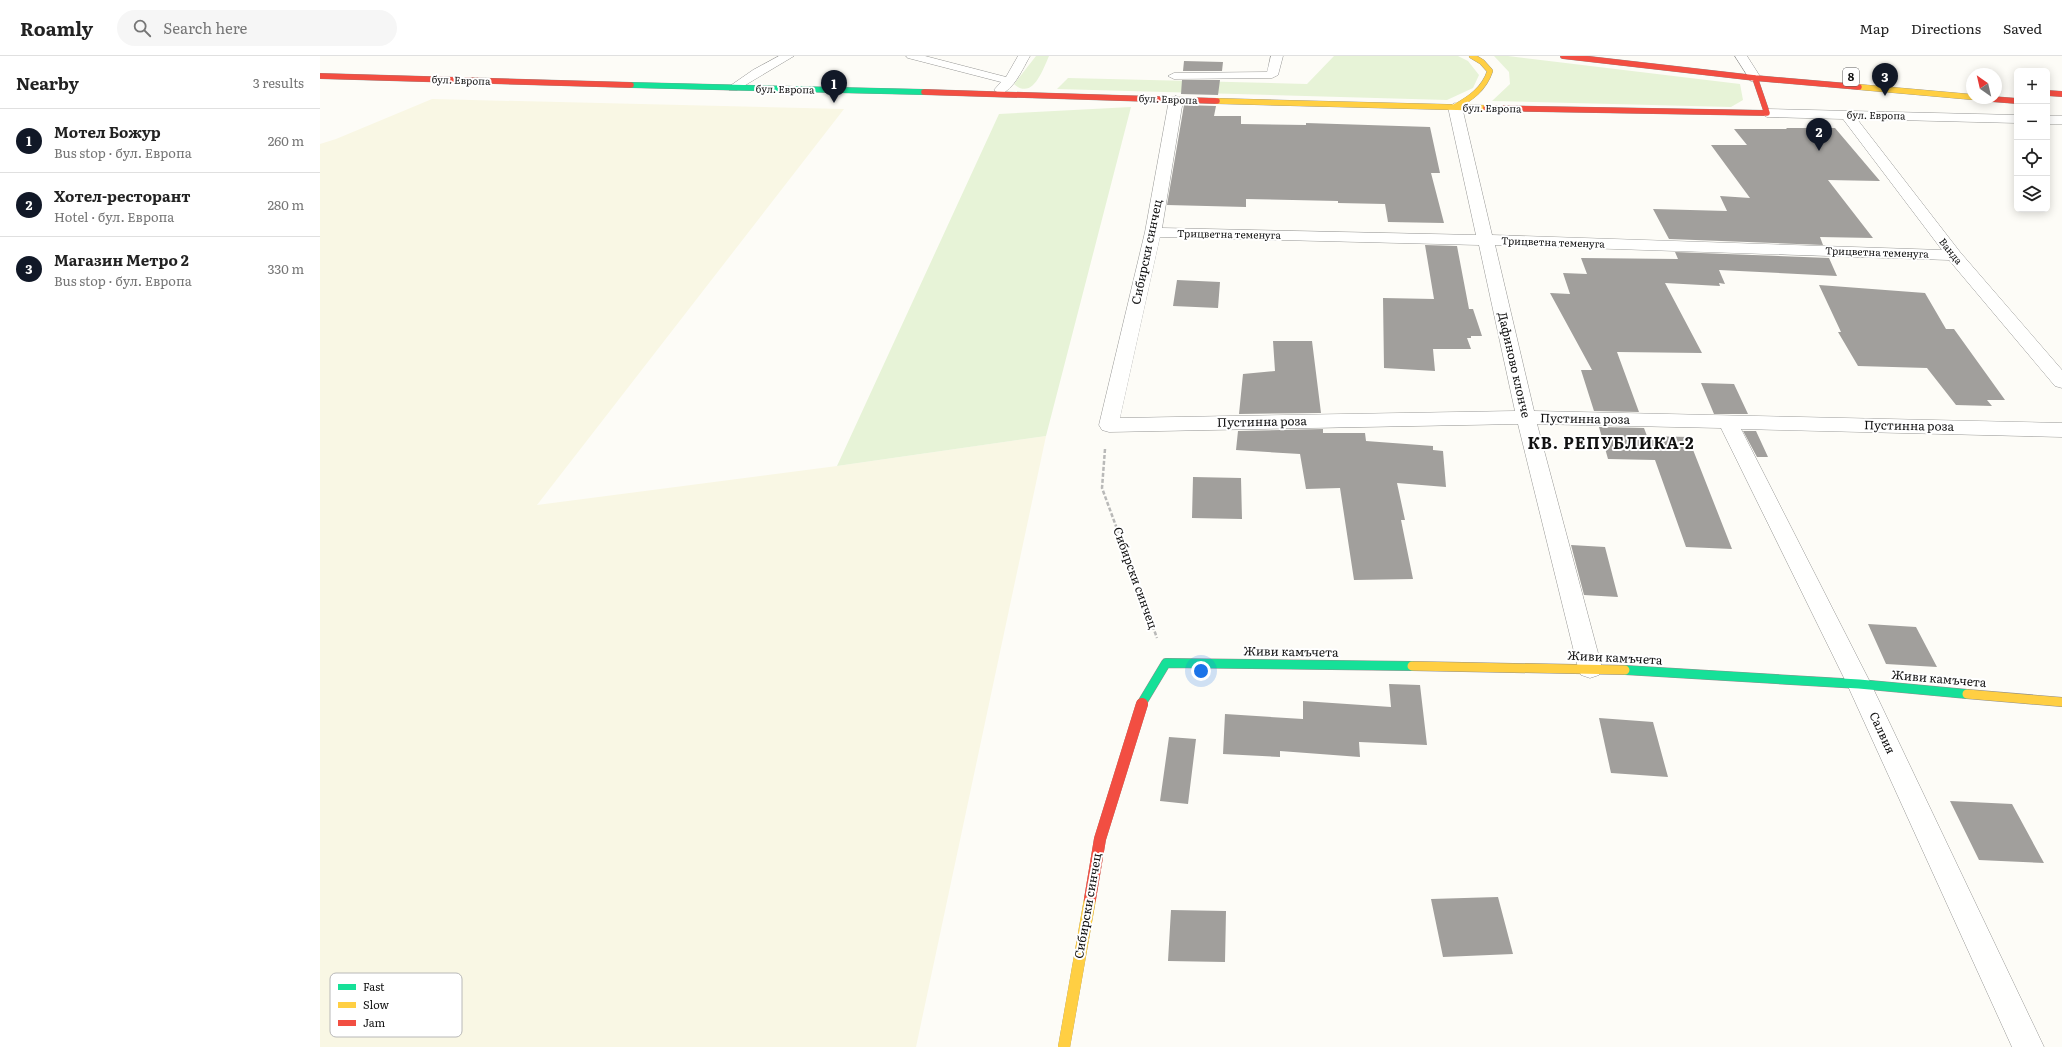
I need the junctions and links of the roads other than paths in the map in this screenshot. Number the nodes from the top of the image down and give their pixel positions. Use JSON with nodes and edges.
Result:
{"nodes":[{"id":1,"x":788,"y":56,"type":"edge"},
{"id":2,"x":912,"y":56,"type":"edge"},
{"id":3,"x":1024,"y":56,"type":"edge"},
{"id":4,"x":1277,"y":56,"type":"edge"},
{"id":5,"x":1472,"y":56,"type":"edge"},
{"id":6,"x":1563,"y":56,"type":"edge"},
{"id":7,"x":1738,"y":61,"type":"edge"},
{"id":8,"x":1758,"y":73,"type":"junction"},
{"id":9,"x":1819,"y":74,"type":"dead end"},
{"id":10,"x":320,"y":76,"type":"edge"},
{"id":11,"x":1174,"y":76,"type":"dead end"},
{"id":12,"x":1009,"y":81,"type":"junction"},
{"id":13,"x":1954,"y":86,"type":"dead end"},
{"id":14,"x":733,"y":88,"type":"junction"},
{"id":15,"x":2050,"y":93,"type":"edge"},
{"id":16,"x":996,"y":94,"type":"junction"},
{"id":17,"x":2062,"y":94,"type":"edge"},
{"id":18,"x":1966,"y":97,"type":"edge"},
{"id":19,"x":1176,"y":100,"type":"junction"},
{"id":20,"x":2002,"y":100,"type":"edge"},
{"id":21,"x":2014,"y":101,"type":"edge"},
{"id":22,"x":1456,"y":107,"type":"junction"},
{"id":23,"x":1767,"y":114,"type":"junction"},
{"id":24,"x":1847,"y":115,"type":"junction"},
{"id":25,"x":2014,"y":119,"type":"edge"},
{"id":26,"x":2050,"y":120,"type":"edge"},
{"id":27,"x":2062,"y":120,"type":"edge"},
{"id":28,"x":1153,"y":232,"type":"junction"},
{"id":29,"x":1486,"y":240,"type":"junction"},
{"id":30,"x":1954,"y":255,"type":"junction"},
{"id":31,"x":2062,"y":382,"type":"edge"},
{"id":32,"x":1526,"y":417,"type":"junction"},
{"id":33,"x":1728,"y":422,"type":"junction"},
{"id":34,"x":1109,"y":424,"type":"joint"},
{"id":35,"x":2062,"y":430,"type":"edge"},
{"id":36,"x":1166,"y":663,"type":"joint"},
{"id":37,"x":1590,"y":668,"type":"junction"},
{"id":38,"x":1859,"y":684,"type":"junction"},
{"id":39,"x":2062,"y":702,"type":"edge"},
{"id":40,"x":1064,"y":1047,"type":"edge"},
{"id":41,"x":2028,"y":1047,"type":"edge"}],
"edges":[{"from":1,"to":14,"type":"lane"},
{"from":2,"to":12,"type":"lane"},
{"from":3,"to":12,"type":"lane"},
{"from":4,"to":11,"type":"lane"},
{"from":5,"to":22,"type":"street"},
{"from":6,"to":8,"type":"street","number":"8"},
{"from":7,"to":8,"type":"street"},
{"from":8,"to":18,"type":"street","number":"8"},
{"from":8,"to":23,"type":"street"},
{"from":9,"to":13,"type":"street","number":"8"},
{"from":10,"to":14,"type":"street","name":"бул. Европа"},
{"from":12,"to":16,"type":"lane"},
{"from":14,"to":16,"type":"street","name":"бул. Европа"},
{"from":15,"to":17,"type":"street"},
{"from":16,"to":19,"type":"street","name":"бул. Европа"},
{"from":19,"to":22,"type":"street","name":"бул. Европа"},
{"from":19,"to":28,"type":"street","name":"Сибирски синчец"},
{"from":20,"to":21,"type":"street"},
{"from":22,"to":23,"type":"street","name":"бул. Европа"},
{"from":22,"to":29,"type":"street","name":"Дафиново клонче"},
{"from":23,"to":24,"type":"street","name":"бул. Европа"},
{"from":24,"to":25,"type":"street","name":"бул. Европа"},
{"from":24,"to":30,"type":"street","name":"Ванда"},
{"from":26,"to":27,"type":"street"},
{"from":28,"to":29,"type":"street","name":"Трицветна теменуга"},
{"from":28,"to":34,"type":"street","name":"Сибирски синчец"},
{"from":29,"to":30,"type":"street","name":"Трицветна теменуга"},
{"from":29,"to":32,"type":"street","name":"Дафиново клонче"},
{"from":30,"to":31,"type":"street","name":"Ванда"},
{"from":32,"to":33,"type":"street","name":"Пустинна роза"},
{"from":32,"to":34,"type":"street","name":"Пустинна роза"},
{"from":32,"to":37,"type":"street","name":"Дафиново клонче"},
{"from":33,"to":35,"type":"street","name":"Пустинна роза"},
{"from":33,"to":38,"type":"street","name":"Салвия"},
{"from":36,"to":37,"type":"street","name":"Живи камъчета"},
{"from":36,"to":40,"type":"street","name":"Сибирски синчец"},
{"from":37,"to":38,"type":"street","name":"Живи камъчета"},
{"from":38,"to":39,"type":"street","name":"Живи камъчета"},
{"from":38,"to":41,"type":"street","name":"Салвия"}]}
